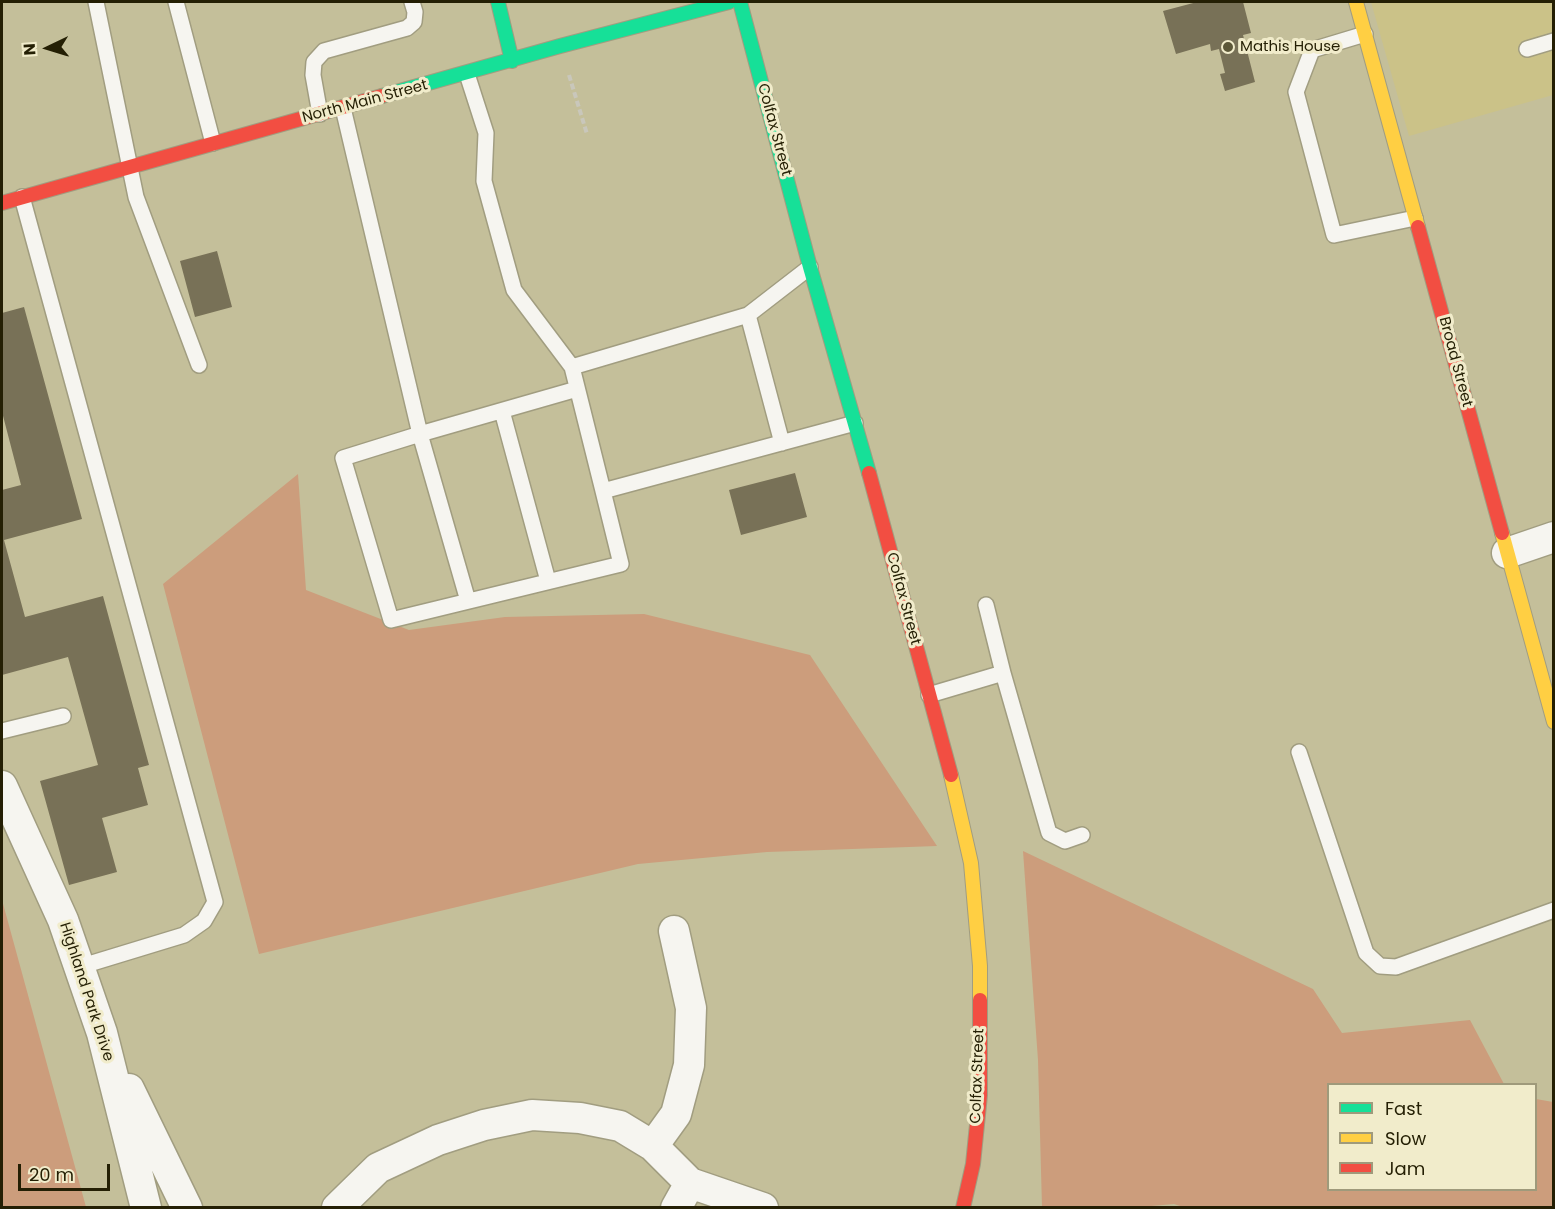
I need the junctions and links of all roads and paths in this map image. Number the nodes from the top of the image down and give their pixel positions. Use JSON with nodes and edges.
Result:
{"nodes":[{"id":1,"x":96,"y":2,"type":"edge"},
{"id":2,"x":176,"y":2,"type":"edge"},
{"id":3,"x":412,"y":2,"type":"edge"},
{"id":4,"x":498,"y":2,"type":"edge"},
{"id":5,"x":729,"y":2,"type":"edge"},
{"id":6,"x":740,"y":2,"type":"edge"},
{"id":7,"x":1361,"y":2,"type":"edge"},
{"id":8,"x":1365,"y":34,"type":"junction"},
{"id":9,"x":1554,"y":41,"type":"edge"},
{"id":10,"x":1527,"y":49,"type":"dead end"},
{"id":11,"x":512,"y":61,"type":"junction"},
{"id":12,"x":567,"y":68,"type":"dead end"},
{"id":13,"x":467,"y":74,"type":"junction"},
{"id":14,"x":343,"y":108,"type":"junction"},
{"id":15,"x":320,"y":114,"type":"junction"},
{"id":16,"x":587,"y":134,"type":"dead end"},
{"id":17,"x":213,"y":143,"type":"junction"},
{"id":18,"x":130,"y":166,"type":"junction"},
{"id":19,"x":22,"y":197,"type":"junction"},
{"id":20,"x":2,"y":202,"type":"edge"},
{"id":21,"x":1415,"y":218,"type":"junction"},
{"id":22,"x":810,"y":267,"type":"junction"},
{"id":23,"x":748,"y":315,"type":"junction"},
{"id":24,"x":199,"y":365,"type":"dead end"},
{"id":25,"x":572,"y":367,"type":"junction"},
{"id":26,"x":577,"y":389,"type":"junction"},
{"id":27,"x":502,"y":411,"type":"junction"},
{"id":28,"x":855,"y":423,"type":"junction"},
{"id":29,"x":420,"y":434,"type":"junction"},
{"id":30,"x":782,"y":443,"type":"junction"},
{"id":31,"x":603,"y":491,"type":"junction"},
{"id":32,"x":1554,"y":537,"type":"edge"},
{"id":33,"x":1507,"y":553,"type":"junction"},
{"id":34,"x":548,"y":581,"type":"junction"},
{"id":35,"x":468,"y":601,"type":"junction"},
{"id":36,"x":986,"y":605,"type":"dead end"},
{"id":37,"x":1003,"y":673,"type":"junction"},
{"id":38,"x":929,"y":695,"type":"junction"},
{"id":39,"x":63,"y":716,"type":"dead end"},
{"id":40,"x":1554,"y":722,"type":"edge"},
{"id":41,"x":2,"y":731,"type":"edge"},
{"id":42,"x":1299,"y":752,"type":"dead end"},
{"id":43,"x":2,"y":786,"type":"edge"},
{"id":44,"x":1082,"y":835,"type":"dead end"},
{"id":45,"x":1554,"y":910,"type":"edge"},
{"id":46,"x":674,"y":931,"type":"dead end"},
{"id":47,"x":79,"y":967,"type":"junction"},
{"id":48,"x":102,"y":1033,"type":"junction"},
{"id":49,"x":653,"y":1146,"type":"junction"},
{"id":50,"x":683,"y":1195,"type":"edge"},
{"id":51,"x":146,"y":1208,"type":"edge"},
{"id":52,"x":187,"y":1208,"type":"edge"},
{"id":53,"x":337,"y":1208,"type":"edge"},
{"id":54,"x":763,"y":1208,"type":"edge"},
{"id":55,"x":963,"y":1208,"type":"edge"}],
"edges":[{"from":1,"to":18,"type":"lane"},
{"from":2,"to":17,"type":"lane"},
{"from":3,"to":15,"type":"lane"},
{"from":4,"to":11,"type":"street"},
{"from":5,"to":11,"type":"street","name":"North Main Street"},
{"from":6,"to":22,"type":"street","name":"Colfax Street"},
{"from":7,"to":8,"type":"street","name":"Broad Street"},
{"from":8,"to":21,"type":"street","name":"Broad Street"},
{"from":8,"to":21,"type":"lane"},
{"from":9,"to":10,"type":"lane"},
{"from":11,"to":13,"type":"street","name":"North Main Street"},
{"from":12,"to":16,"type":"path"},
{"from":13,"to":14,"type":"street","name":"North Main Street"},
{"from":13,"to":25,"type":"lane"},
{"from":14,"to":15,"type":"street","name":"North Main Street"},
{"from":14,"to":29,"type":"lane"},
{"from":15,"to":17,"type":"street","name":"North Main Street"},
{"from":17,"to":18,"type":"street","name":"North Main Street"},
{"from":18,"to":19,"type":"street","name":"North Main Street"},
{"from":18,"to":24,"type":"lane"},
{"from":19,"to":20,"type":"street","name":"North Main Street"},
{"from":19,"to":47,"type":"lane"},
{"from":21,"to":33,"type":"street","name":"Broad Street"},
{"from":22,"to":23,"type":"lane"},
{"from":22,"to":28,"type":"street","name":"Colfax Street"},
{"from":23,"to":25,"type":"lane"},
{"from":23,"to":30,"type":"lane"},
{"from":25,"to":26,"type":"lane"},
{"from":26,"to":27,"type":"lane"},
{"from":26,"to":31,"type":"lane"},
{"from":27,"to":29,"type":"lane"},
{"from":27,"to":34,"type":"lane"},
{"from":28,"to":30,"type":"lane"},
{"from":28,"to":38,"type":"street","name":"Colfax Street"},
{"from":29,"to":35,"type":"lane"},
{"from":29,"to":35,"type":"lane"},
{"from":30,"to":31,"type":"lane"},
{"from":31,"to":34,"type":"lane"},
{"from":32,"to":33,"type":"street"},
{"from":33,"to":40,"type":"street","name":"Broad Street"},
{"from":34,"to":35,"type":"lane"},
{"from":36,"to":37,"type":"lane"},
{"from":37,"to":38,"type":"lane"},
{"from":37,"to":44,"type":"lane"},
{"from":38,"to":55,"type":"street","name":"Colfax Street"},
{"from":39,"to":41,"type":"lane"},
{"from":42,"to":45,"type":"lane"},
{"from":43,"to":47,"type":"street","name":"Highland Park Drive"},
{"from":46,"to":49,"type":"street"},
{"from":47,"to":48,"type":"street","name":"Highland Park Drive"},
{"from":48,"to":51,"type":"street","name":"Highland Park Drive"},
{"from":48,"to":52,"type":"street"},
{"from":49,"to":50,"type":"street"},
{"from":49,"to":53,"type":"street"},
{"from":50,"to":54,"type":"street"}]}
